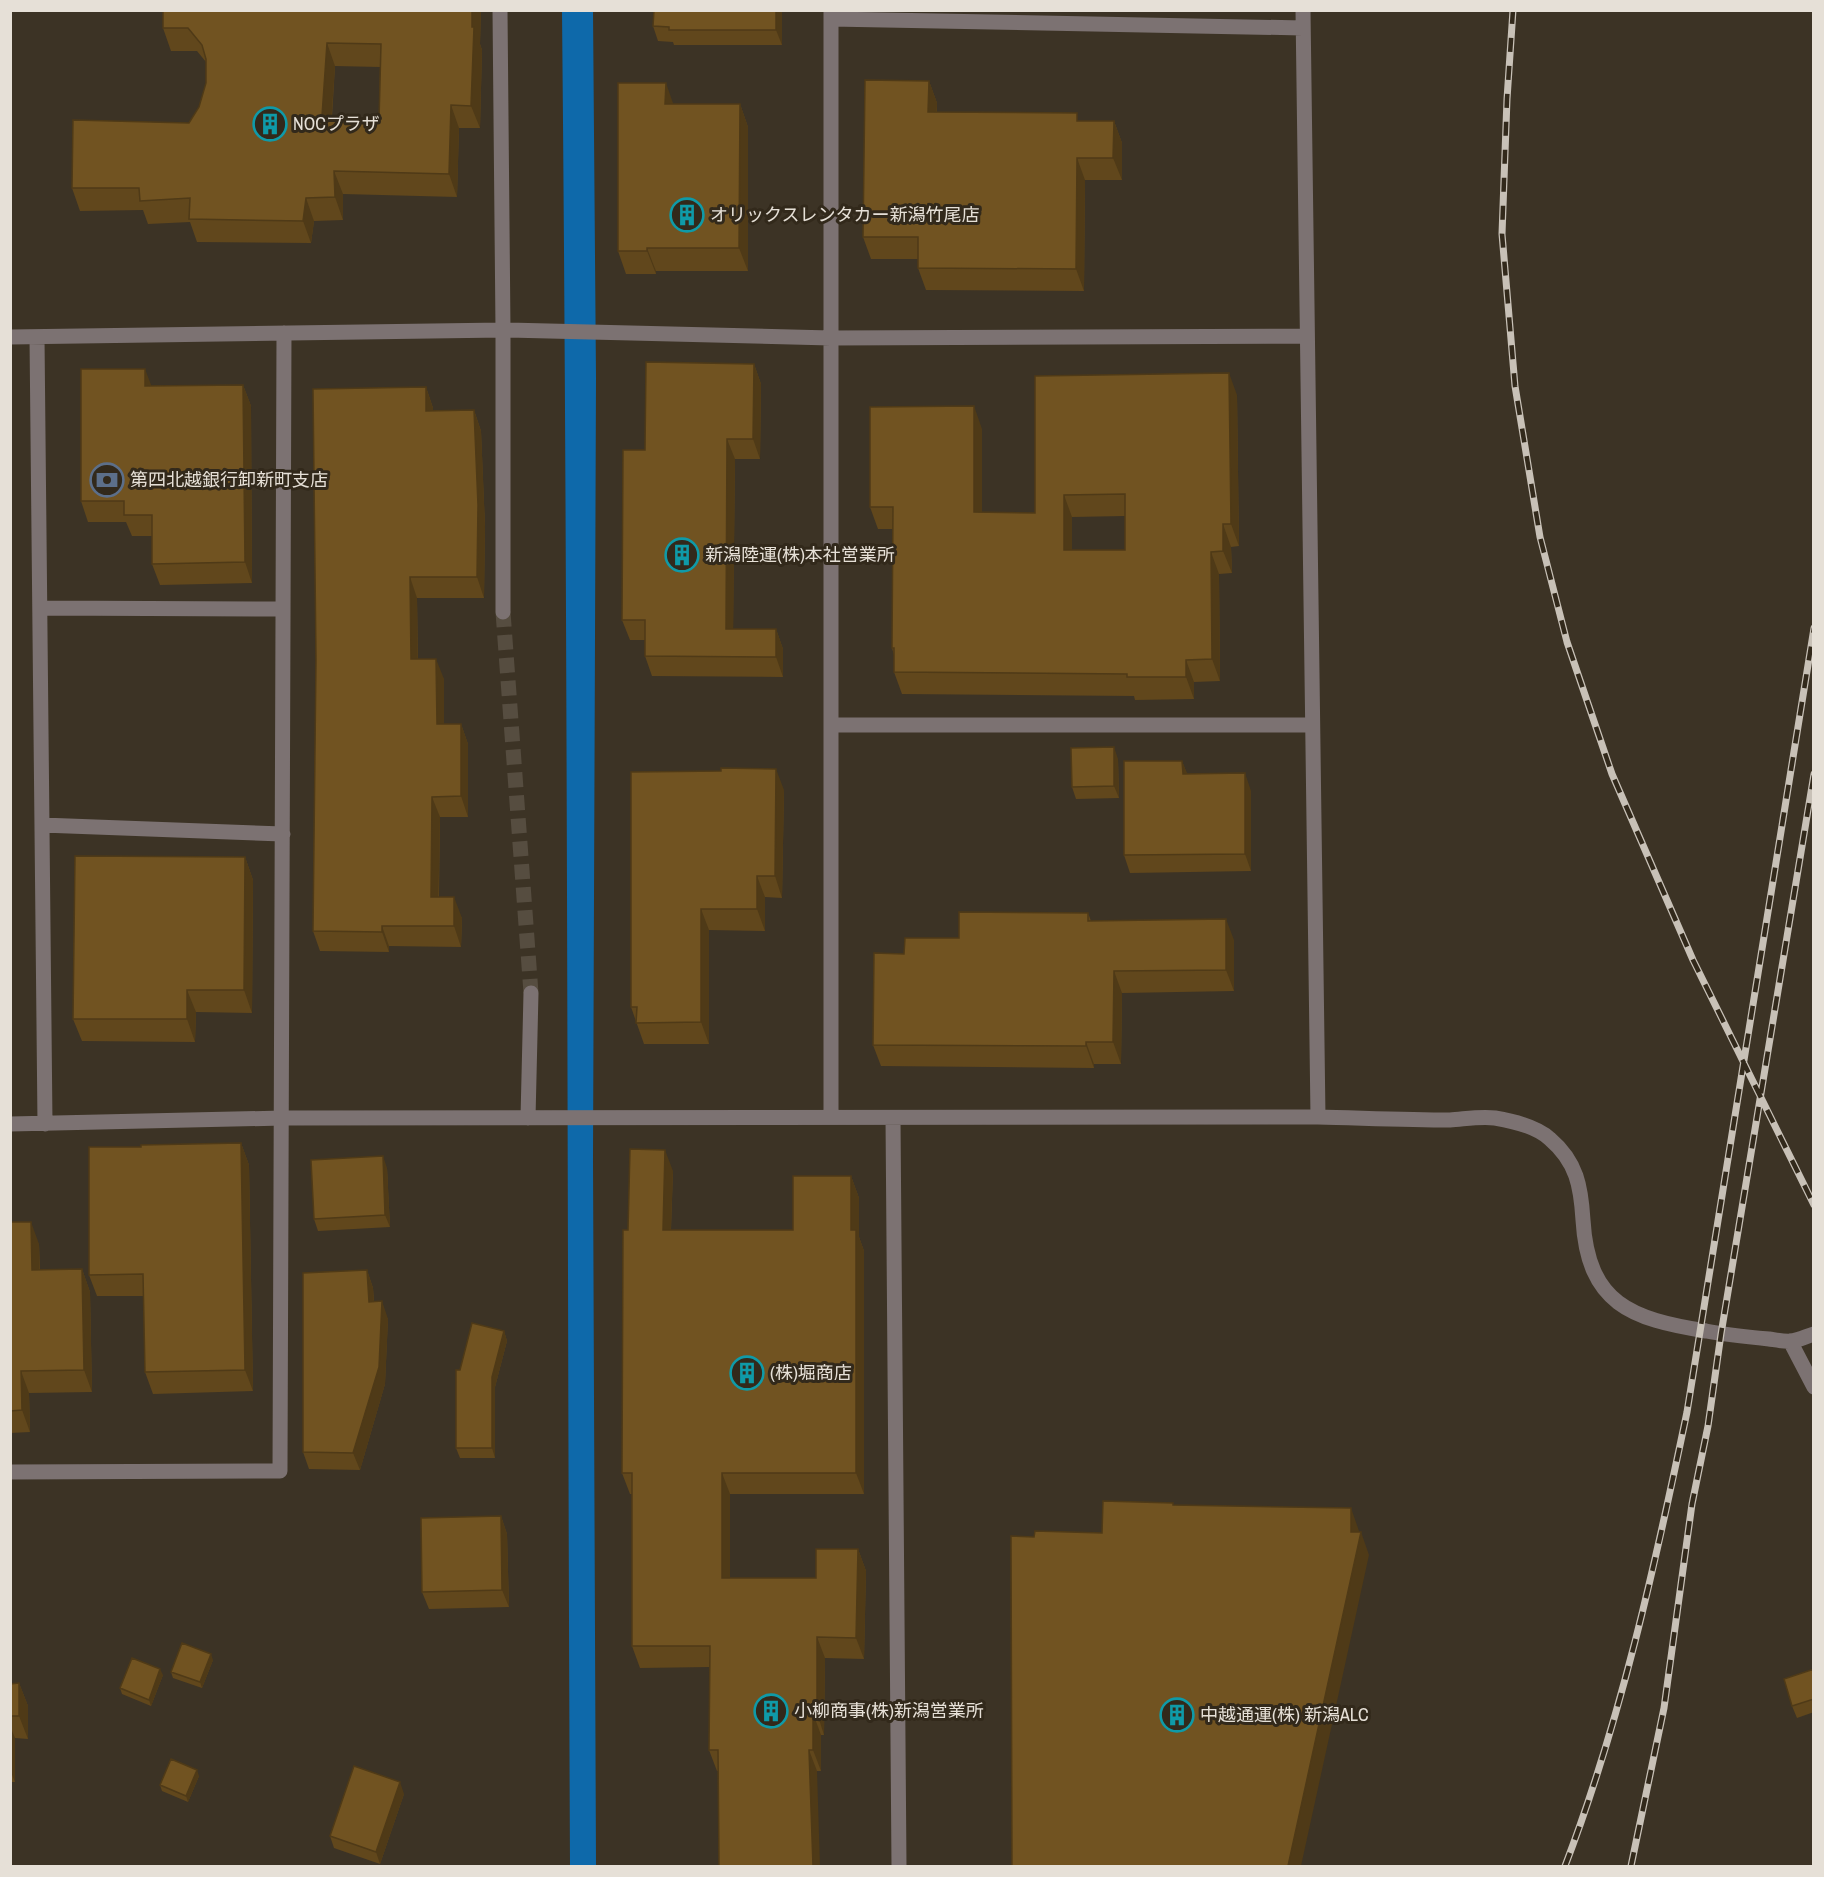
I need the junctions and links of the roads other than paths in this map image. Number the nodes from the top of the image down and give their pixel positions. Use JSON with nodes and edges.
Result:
{"nodes":[{"id":1,"x":500,"y":10,"type":"edge"},
{"id":2,"x":1303,"y":10,"type":"edge"},
{"id":3,"x":831,"y":15,"type":"edge"},
{"id":4,"x":1137,"y":18,"type":"edge"},
{"id":5,"x":1303,"y":28,"type":"junction"},
{"id":6,"x":503,"y":330,"type":"junction"},
{"id":7,"x":284,"y":333,"type":"junction"},
{"id":8,"x":1306,"y":336,"type":"junction"},
{"id":9,"x":37,"y":337,"type":"junction"},
{"id":10,"x":10,"y":338,"type":"edge"},
{"id":11,"x":831,"y":338,"type":"junction"},
{"id":12,"x":40,"y":608,"type":"junction"},
{"id":13,"x":283,"y":609,"type":"junction"},
{"id":14,"x":503,"y":612,"type":"tunnel mouth"},
{"id":15,"x":832,"y":725,"type":"junction"},
{"id":16,"x":1312,"y":725,"type":"junction"},
{"id":17,"x":42,"y":825,"type":"junction"},
{"id":18,"x":283,"y":834,"type":"junction"},
{"id":19,"x":531,"y":993,"type":"tunnel mouth"},
{"id":20,"x":831,"y":1117,"type":"junction"},
{"id":21,"x":1318,"y":1117,"type":"junction"},
{"id":22,"x":283,"y":1118,"type":"junction"},
{"id":23,"x":528,"y":1118,"type":"junction"},
{"id":24,"x":893,"y":1118,"type":"junction"},
{"id":25,"x":10,"y":1124,"type":"edge"},
{"id":26,"x":45,"y":1124,"type":"junction"},
{"id":27,"x":1814,"y":1334,"type":"edge"},
{"id":28,"x":1790,"y":1341,"type":"junction"},
{"id":29,"x":1814,"y":1387,"type":"edge"},
{"id":30,"x":10,"y":1472,"type":"edge"},
{"id":31,"x":899,"y":1866,"type":"edge"}],
"edges":[{"from":1,"to":6,"type":"street"},
{"from":2,"to":5,"type":"street"},
{"from":3,"to":4,"type":"street"},
{"from":3,"to":11,"type":"street"},
{"from":4,"to":5,"type":"street"},
{"from":5,"to":8,"type":"street"},
{"from":6,"to":7,"type":"street"},
{"from":6,"to":11,"type":"street"},
{"from":6,"to":14,"type":"street"},
{"from":7,"to":9,"type":"street"},
{"from":7,"to":13,"type":"street"},
{"from":8,"to":11,"type":"street"},
{"from":8,"to":16,"type":"street"},
{"from":9,"to":10,"type":"street"},
{"from":9,"to":12,"type":"street"},
{"from":11,"to":15,"type":"street"},
{"from":12,"to":13,"type":"street"},
{"from":12,"to":17,"type":"street"},
{"from":13,"to":18,"type":"street"},
{"from":15,"to":16,"type":"street"},
{"from":15,"to":20,"type":"street"},
{"from":16,"to":21,"type":"street"},
{"from":17,"to":18,"type":"street"},
{"from":17,"to":26,"type":"street"},
{"from":18,"to":22,"type":"street"},
{"from":19,"to":23,"type":"street"},
{"from":20,"to":23,"type":"street"},
{"from":20,"to":24,"type":"street"},
{"from":21,"to":24,"type":"street"},
{"from":21,"to":28,"type":"street"},
{"from":22,"to":23,"type":"street"},
{"from":22,"to":26,"type":"street"},
{"from":22,"to":30,"type":"street"},
{"from":24,"to":31,"type":"street"},
{"from":25,"to":26,"type":"street"},
{"from":27,"to":28,"type":"street"},
{"from":28,"to":29,"type":"street"}]}
